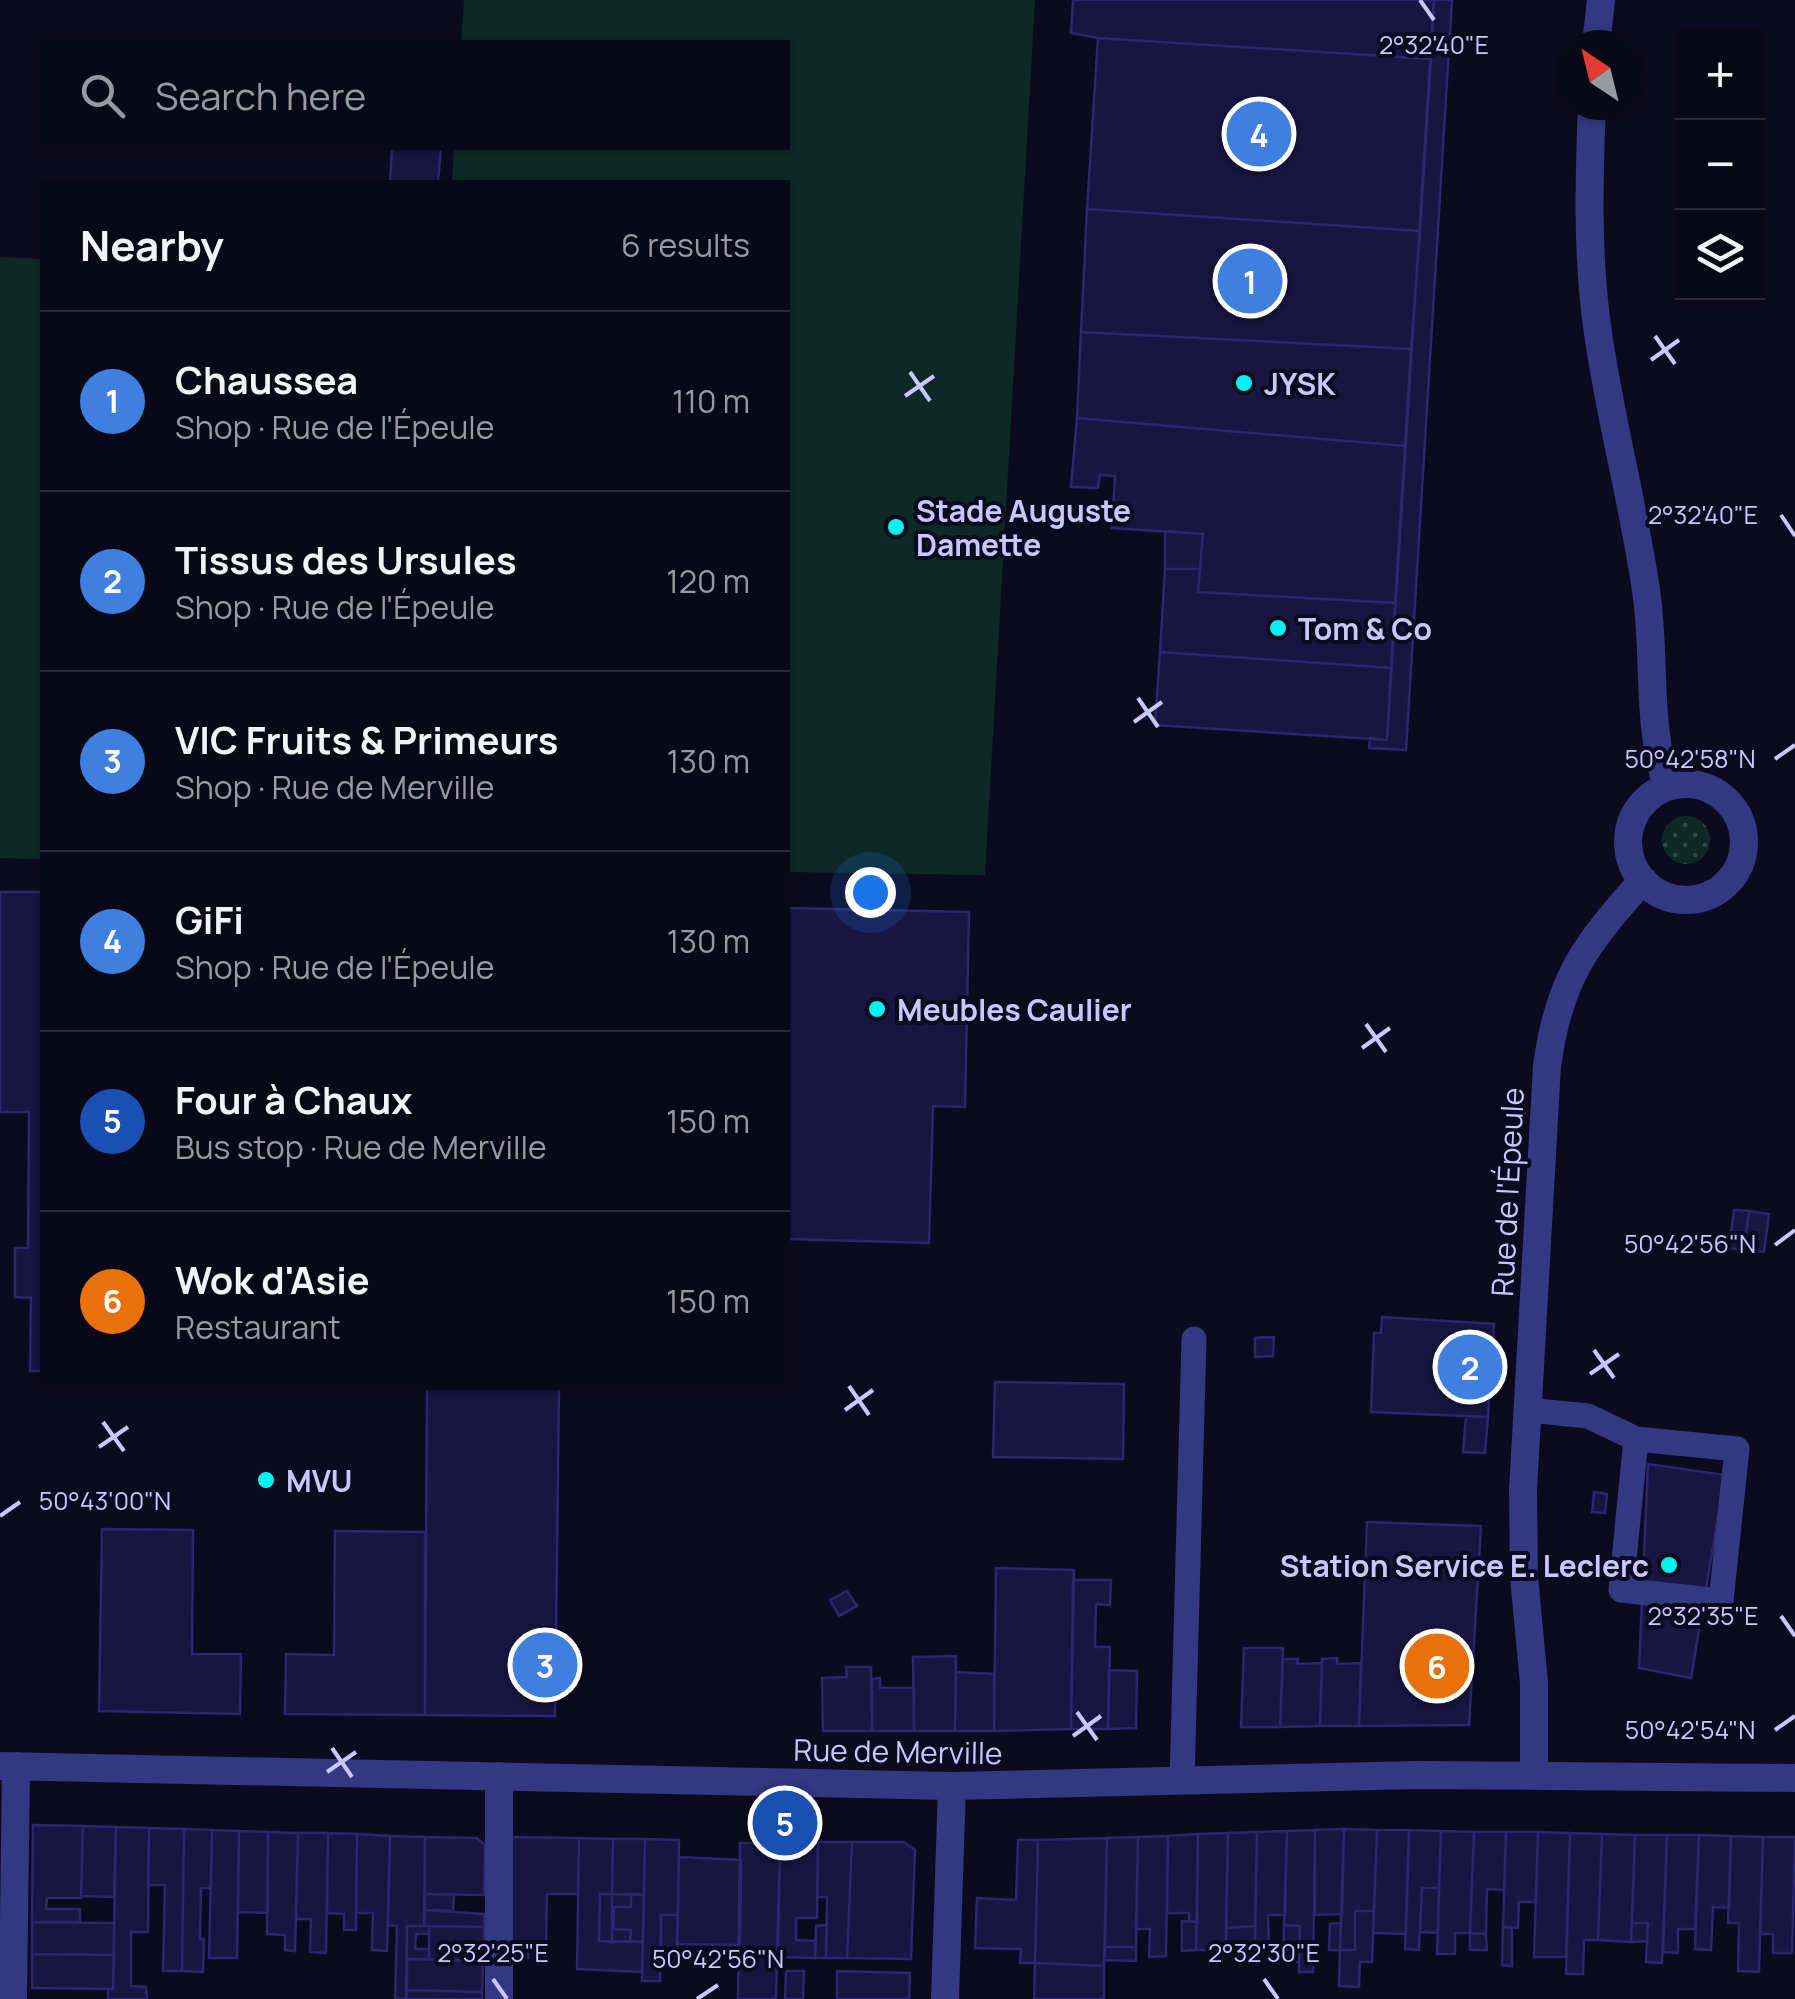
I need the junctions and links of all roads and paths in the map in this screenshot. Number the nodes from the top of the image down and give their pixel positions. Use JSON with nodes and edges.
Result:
{"nodes":[{"id":1,"x":1601,"y":0,"type":"edge"},
{"id":2,"x":1598,"y":30,"type":"edge"},
{"id":3,"x":1592,"y":120,"type":"edge"},
{"id":4,"x":1667,"y":786,"type":"junction"},
{"id":5,"x":1643,"y":880,"type":"junction"},
{"id":6,"x":1194,"y":1339,"type":"dead end"},
{"id":7,"x":1528,"y":1410,"type":"junction"},
{"id":8,"x":1636,"y":1439,"type":"junction"},
{"id":9,"x":8,"y":1766,"type":"edge"},
{"id":10,"x":1534,"y":1775,"type":"junction"},
{"id":11,"x":499,"y":1776,"type":"junction"},
{"id":12,"x":1795,"y":1778,"type":"edge"},
{"id":13,"x":1182,"y":1781,"type":"junction"},
{"id":14,"x":952,"y":1786,"type":"junction"},
{"id":15,"x":13,"y":1999,"type":"edge"},
{"id":16,"x":499,"y":1999,"type":"edge"},
{"id":17,"x":945,"y":1999,"type":"edge"}],
"edges":[{"from":1,"to":2,"type":"street"},
{"from":3,"to":4,"type":"street"},
{"from":4,"to":5,"type":"street"},
{"from":4,"to":5,"type":"street"},
{"from":5,"to":7,"type":"street","name":"Rue de l'Épeule"},
{"from":6,"to":13,"type":"lane"},
{"from":7,"to":8,"type":"lane"},
{"from":7,"to":10,"type":"street","name":"Rue de l'Épeule"},
{"from":8,"to":8,"type":"lane"},
{"from":9,"to":11,"type":"street","name":"Rue de Merville"},
{"from":9,"to":15,"type":"street"},
{"from":10,"to":12,"type":"street","name":"Rue de Merville"},
{"from":10,"to":13,"type":"street","name":"Rue de Merville"},
{"from":11,"to":14,"type":"street","name":"Rue de Merville"},
{"from":11,"to":16,"type":"street"},
{"from":13,"to":14,"type":"street","name":"Rue de Merville"},
{"from":14,"to":17,"type":"street"}]}
